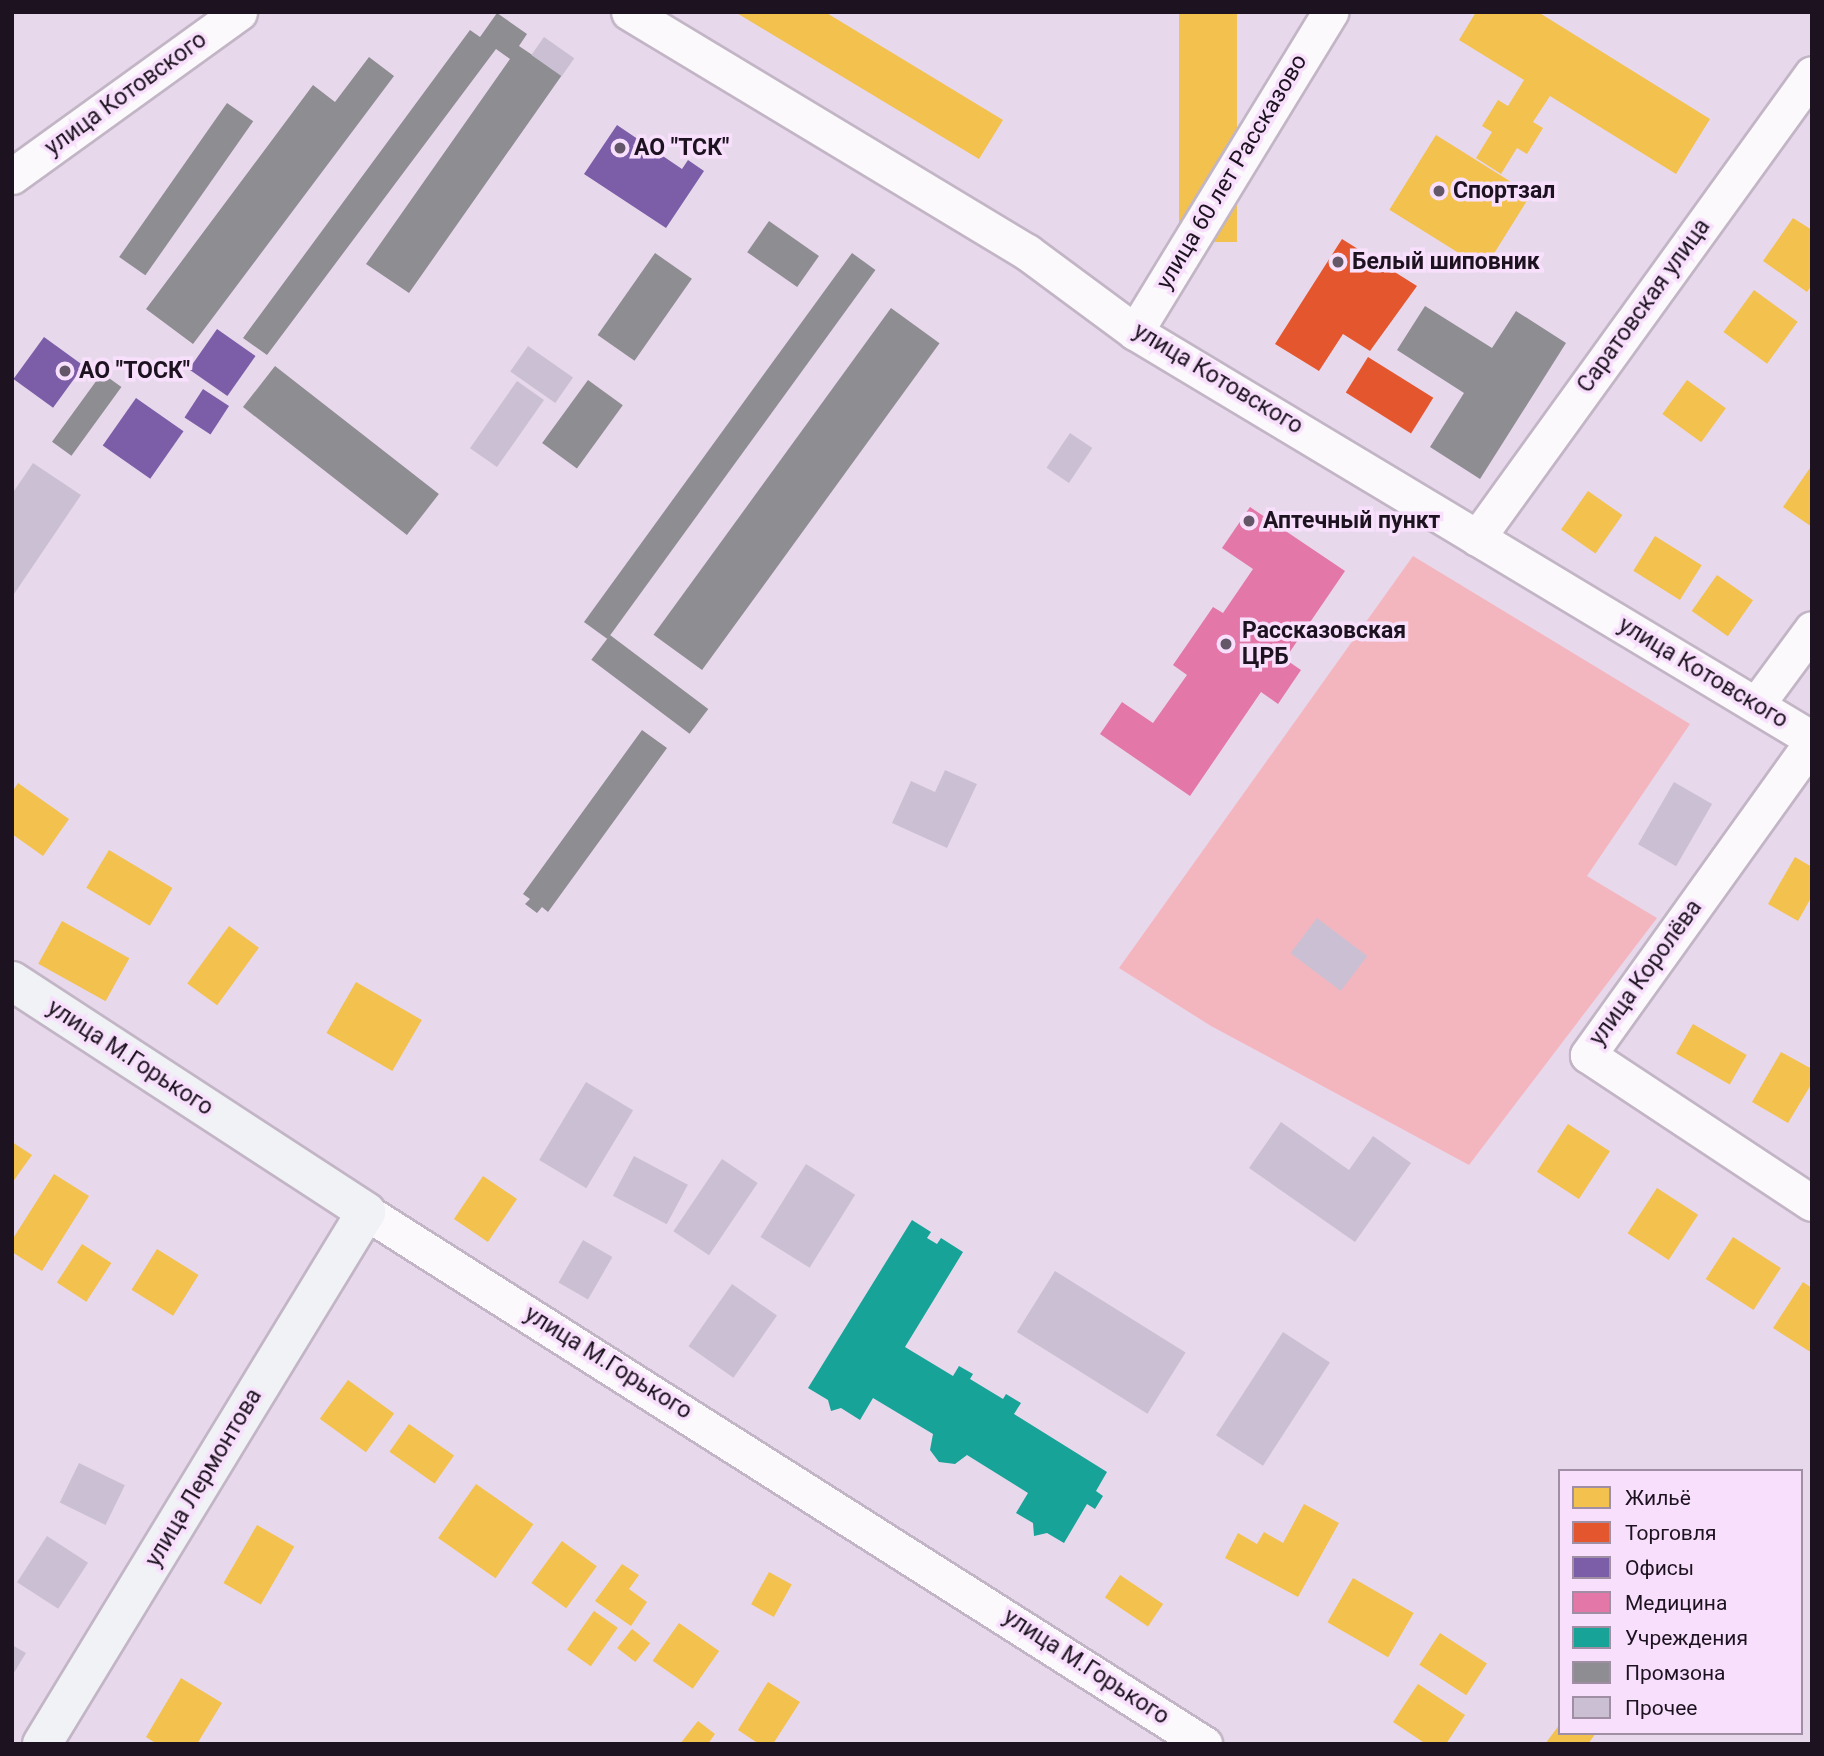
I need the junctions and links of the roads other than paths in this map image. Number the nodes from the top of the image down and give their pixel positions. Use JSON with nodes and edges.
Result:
{"nodes":[{"id":1,"x":239,"y":12,"type":"edge"},
{"id":2,"x":629,"y":12,"type":"edge"},
{"id":3,"x":1330,"y":12,"type":"edge"},
{"id":4,"x":1812,"y":74,"type":"edge"},
{"id":5,"x":12,"y":176,"type":"edge"},
{"id":6,"x":1135,"y":332,"type":"junction"},
{"id":7,"x":1477,"y":538,"type":"junction"},
{"id":8,"x":1812,"y":629,"type":"edge"},
{"id":9,"x":1756,"y":705,"type":"junction"},
{"id":10,"x":1812,"y":740,"type":"edge"},
{"id":11,"x":12,"y":981,"type":"edge"},
{"id":12,"x":1812,"y":1203,"type":"edge"},
{"id":13,"x":366,"y":1212,"type":"junction"},
{"id":14,"x":42,"y":1744,"type":"edge"},
{"id":15,"x":1204,"y":1744,"type":"edge"}],
"edges":[{"from":1,"to":5,"type":"street","name":"улица Котовского"},
{"from":2,"to":6,"type":"street","name":"улица Котовского"},
{"from":3,"to":6,"type":"street","name":"улица 60 лет Рассказово"},
{"from":4,"to":7,"type":"street","name":"Саратовская улица"},
{"from":6,"to":7,"type":"street","name":"улица Котовского"},
{"from":7,"to":9,"type":"street","name":"улица Котовского"},
{"from":8,"to":9,"type":"street"},
{"from":9,"to":10,"type":"street","name":"улица Котовского"},
{"from":10,"to":12,"type":"street","name":"улица Королёва"},
{"from":11,"to":13,"type":"street","name":"улица М.Горького"},
{"from":13,"to":14,"type":"street","name":"улица Лермонтова"},
{"from":13,"to":15,"type":"street","name":"улица М.Горького"}]}
